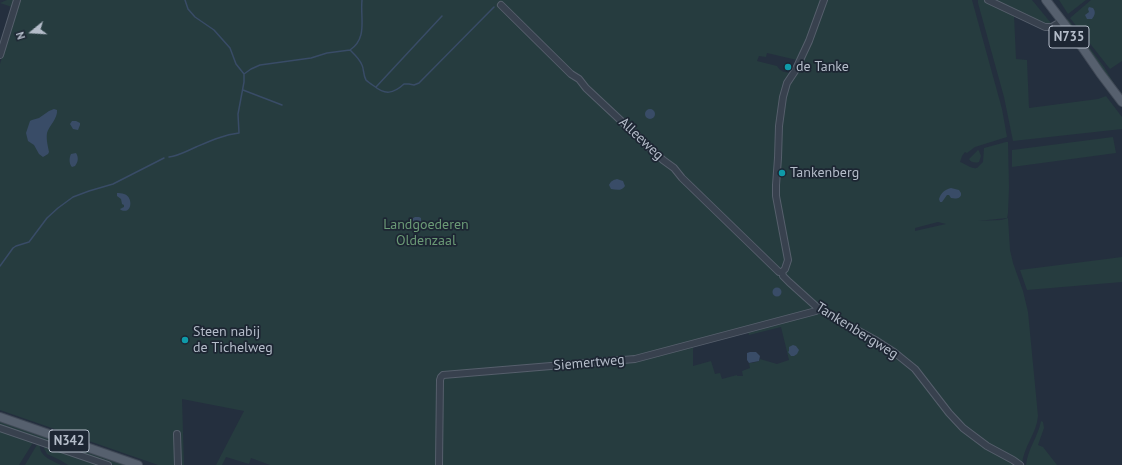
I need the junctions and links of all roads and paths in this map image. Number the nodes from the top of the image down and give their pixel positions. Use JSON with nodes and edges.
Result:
{"nodes":[{"id":1,"x":17,"y":0,"type":"edge"},
{"id":2,"x":824,"y":0,"type":"edge"},
{"id":3,"x":988,"y":0,"type":"edge"},
{"id":4,"x":1041,"y":0,"type":"edge"},
{"id":5,"x":1046,"y":0,"type":"edge"},
{"id":6,"x":501,"y":5,"type":"dead end"},
{"id":7,"x":1060,"y":22,"type":"junction"},
{"id":8,"x":0,"y":55,"type":"edge"},
{"id":9,"x":1122,"y":102,"type":"edge"},
{"id":10,"x":782,"y":272,"type":"junction"},
{"id":11,"x":819,"y":309,"type":"junction"},
{"id":12,"x":0,"y":417,"type":"edge"},
{"id":13,"x":0,"y":428,"type":"edge"},
{"id":14,"x":176,"y":434,"type":"dead end"},
{"id":15,"x":108,"y":465,"type":"edge"},
{"id":16,"x":138,"y":465,"type":"edge"},
{"id":17,"x":178,"y":465,"type":"edge"},
{"id":18,"x":439,"y":465,"type":"edge"},
{"id":19,"x":1020,"y":465,"type":"edge"}],
"edges":[{"from":1,"to":8,"type":"street"},
{"from":2,"to":10,"type":"street"},
{"from":3,"to":7,"type":"street"},
{"from":4,"to":7,"type":"main road","number":"N735"},
{"from":5,"to":7,"type":"main road","number":"N735"},
{"from":6,"to":10,"type":"street","name":"Alleeweg"},
{"from":7,"to":9,"type":"main road","number":"N735"},
{"from":10,"to":11,"type":"street","name":"Tankenbergweg"},
{"from":11,"to":18,"type":"street","name":"Siemertweg"},
{"from":11,"to":19,"type":"street","name":"Tankenbergweg"},
{"from":12,"to":16,"type":"main road","number":"N342"},
{"from":13,"to":15,"type":"street"},
{"from":14,"to":17,"type":"street"}]}
